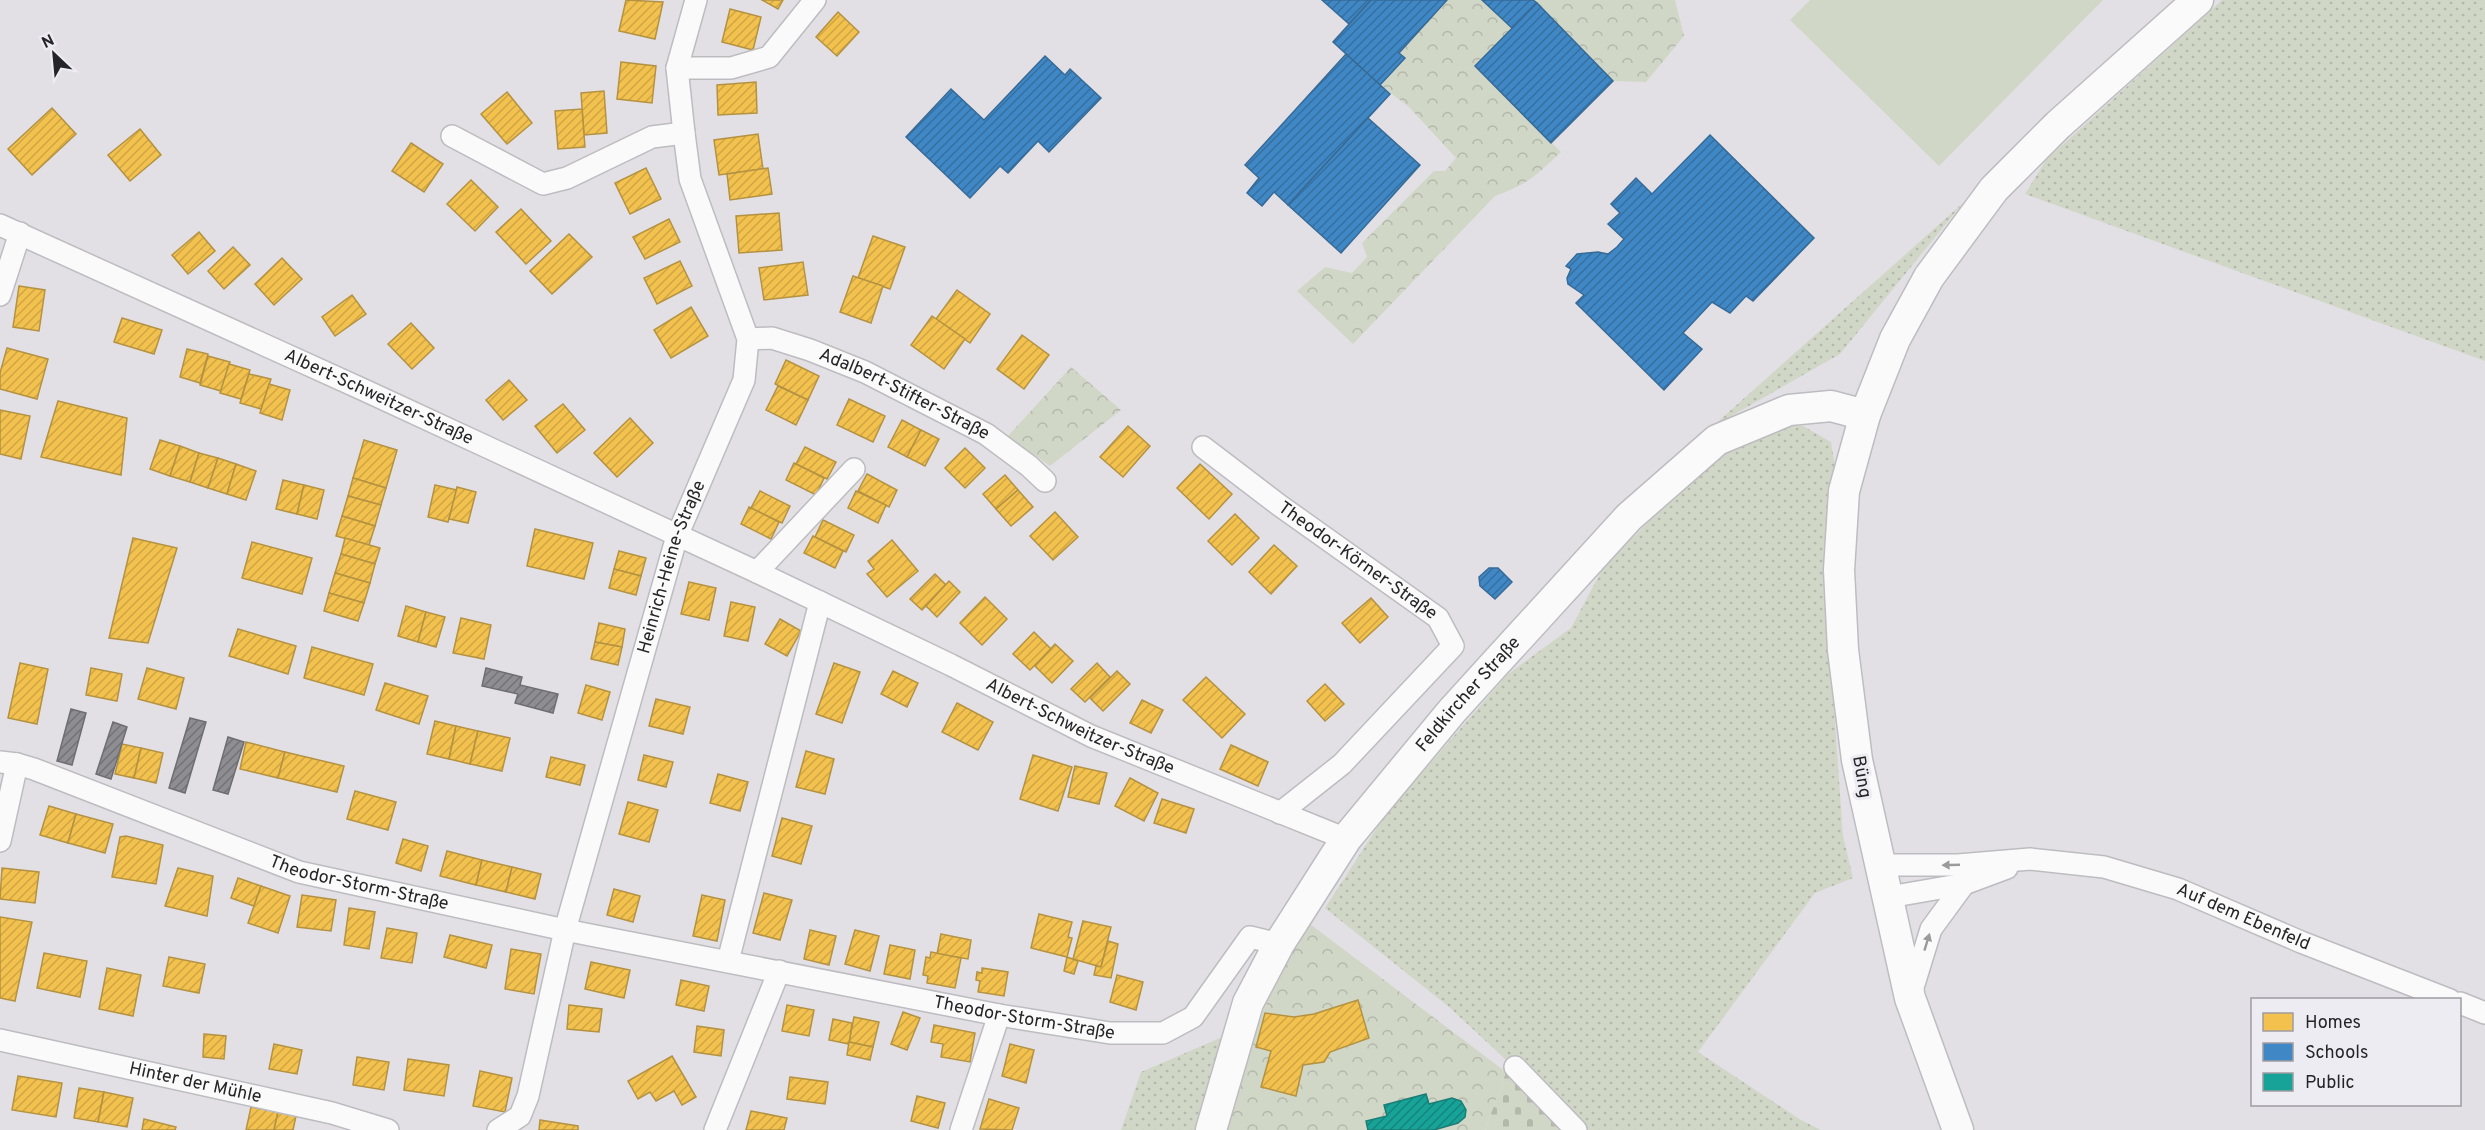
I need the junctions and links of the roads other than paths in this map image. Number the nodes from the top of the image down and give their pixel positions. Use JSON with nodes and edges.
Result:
{"nodes":[{"id":1,"x":696,"y":0,"type":"edge"},
{"id":2,"x":815,"y":0,"type":"edge"},
{"id":3,"x":2198,"y":0,"type":"edge"},
{"id":4,"x":677,"y":68,"type":"junction"},
{"id":5,"x":684,"y":133,"type":"junction"},
{"id":6,"x":452,"y":136,"type":"dead end"},
{"id":7,"x":0,"y":225,"type":"edge"},
{"id":8,"x":20,"y":233,"type":"junction"},
{"id":9,"x":0,"y":296,"type":"edge"},
{"id":10,"x":748,"y":339,"type":"junction"},
{"id":11,"x":1865,"y":415,"type":"junction"},
{"id":12,"x":1203,"y":447,"type":"dead end"},
{"id":13,"x":854,"y":469,"type":"dead end"},
{"id":14,"x":1045,"y":482,"type":"dead end"},
{"id":15,"x":677,"y":536,"type":"junction"},
{"id":16,"x":757,"y":572,"type":"junction"},
{"id":17,"x":820,"y":602,"type":"junction"},
{"id":18,"x":9,"y":763,"type":"edge"},
{"id":19,"x":1280,"y":813,"type":"junction"},
{"id":20,"x":1346,"y":839,"type":"junction"},
{"id":21,"x":0,"y":841,"type":"edge"},
{"id":22,"x":2030,"y":859,"type":"junction"},
{"id":23,"x":1881,"y":865,"type":"junction"},
{"id":24,"x":1964,"y":884,"type":"junction"},
{"id":25,"x":1889,"y":897,"type":"junction"},
{"id":26,"x":565,"y":930,"type":"junction"},
{"id":27,"x":1279,"y":944,"type":"junction"},
{"id":28,"x":728,"y":962,"type":"junction"},
{"id":29,"x":778,"y":971,"type":"junction"},
{"id":30,"x":1910,"y":998,"type":"junction"},
{"id":31,"x":2447,"y":998,"type":"edge"},
{"id":32,"x":2461,"y":1003,"type":"edge"},
{"id":33,"x":2485,"y":1013,"type":"edge"},
{"id":34,"x":999,"y":1015,"type":"junction"},
{"id":35,"x":0,"y":1040,"type":"edge"},
{"id":36,"x":1515,"y":1066,"type":"dead end"},
{"id":37,"x":388,"y":1130,"type":"edge"},
{"id":38,"x":498,"y":1130,"type":"edge"},
{"id":39,"x":715,"y":1130,"type":"edge"},
{"id":40,"x":961,"y":1130,"type":"edge"},
{"id":41,"x":1211,"y":1130,"type":"edge"},
{"id":42,"x":1576,"y":1130,"type":"edge"},
{"id":43,"x":1958,"y":1130,"type":"edge"}],
"edges":[{"from":1,"to":4,"type":"street","name":"Heinrich-Heine-Straße"},
{"from":2,"to":4,"type":"street"},
{"from":3,"to":11,"type":"street","name":"Büng"},
{"from":4,"to":5,"type":"street","name":"Heinrich-Heine-Straße"},
{"from":5,"to":6,"type":"street"},
{"from":5,"to":10,"type":"street","name":"Heinrich-Heine-Straße"},
{"from":7,"to":8,"type":"street","name":"Albert-Schweitzer-Straße"},
{"from":8,"to":9,"type":"street"},
{"from":8,"to":15,"type":"street","name":"Albert-Schweitzer-Straße"},
{"from":10,"to":14,"type":"street","name":"Adalbert-Stifter-Straße"},
{"from":10,"to":15,"type":"street","name":"Heinrich-Heine-Straße"},
{"from":11,"to":20,"type":"street","name":"Feldkircher Straße"},
{"from":11,"to":23,"type":"street","name":"Büng"},
{"from":12,"to":19,"type":"street","name":"Theodor-Körner-Straße"},
{"from":13,"to":16,"type":"street"},
{"from":15,"to":16,"type":"street","name":"Albert-Schweitzer-Straße"},
{"from":15,"to":26,"type":"street","name":"Heinrich-Heine-Straße"},
{"from":16,"to":17,"type":"street","name":"Albert-Schweitzer-Straße"},
{"from":17,"to":19,"type":"street","name":"Albert-Schweitzer-Straße"},
{"from":17,"to":28,"type":"street"},
{"from":18,"to":21,"type":"street"},
{"from":18,"to":26,"type":"street","name":"Theodor-Storm-Straße"},
{"from":19,"to":20,"type":"street","name":"Albert-Schweitzer-Straße"},
{"from":20,"to":27,"type":"street","name":"Feldkircher Straße"},
{"from":22,"to":23,"type":"street","name":"Auf dem Ebenfeld","one_way":true},
{"from":22,"to":24,"type":"street","name":"Auf dem Ebenfeld"},
{"from":22,"to":31,"type":"street","name":"Auf dem Ebenfeld"},
{"from":23,"to":25,"type":"street","name":"Büng"},
{"from":24,"to":25,"type":"street","name":"Auf dem Ebenfeld"},
{"from":30,"to":24,"type":"street","one_way":true},
{"from":25,"to":30,"type":"street","name":"Büng"},
{"from":26,"to":28,"type":"street","name":"Theodor-Storm-Straße"},
{"from":26,"to":38,"type":"street","name":"Heinrich-Heine-Straße"},
{"from":27,"to":34,"type":"street","name":"Theodor-Storm-Straße"},
{"from":27,"to":41,"type":"street","name":"Feldkircher Straße"},
{"from":28,"to":29,"type":"street","name":"Theodor-Storm-Straße"},
{"from":29,"to":34,"type":"street","name":"Theodor-Storm-Straße"},
{"from":29,"to":39,"type":"street"},
{"from":30,"to":43,"type":"street","name":"Büng"},
{"from":32,"to":33,"type":"street"},
{"from":34,"to":40,"type":"street"},
{"from":35,"to":37,"type":"street","name":"Hinter der Mühle"},
{"from":36,"to":42,"type":"street"}]}
